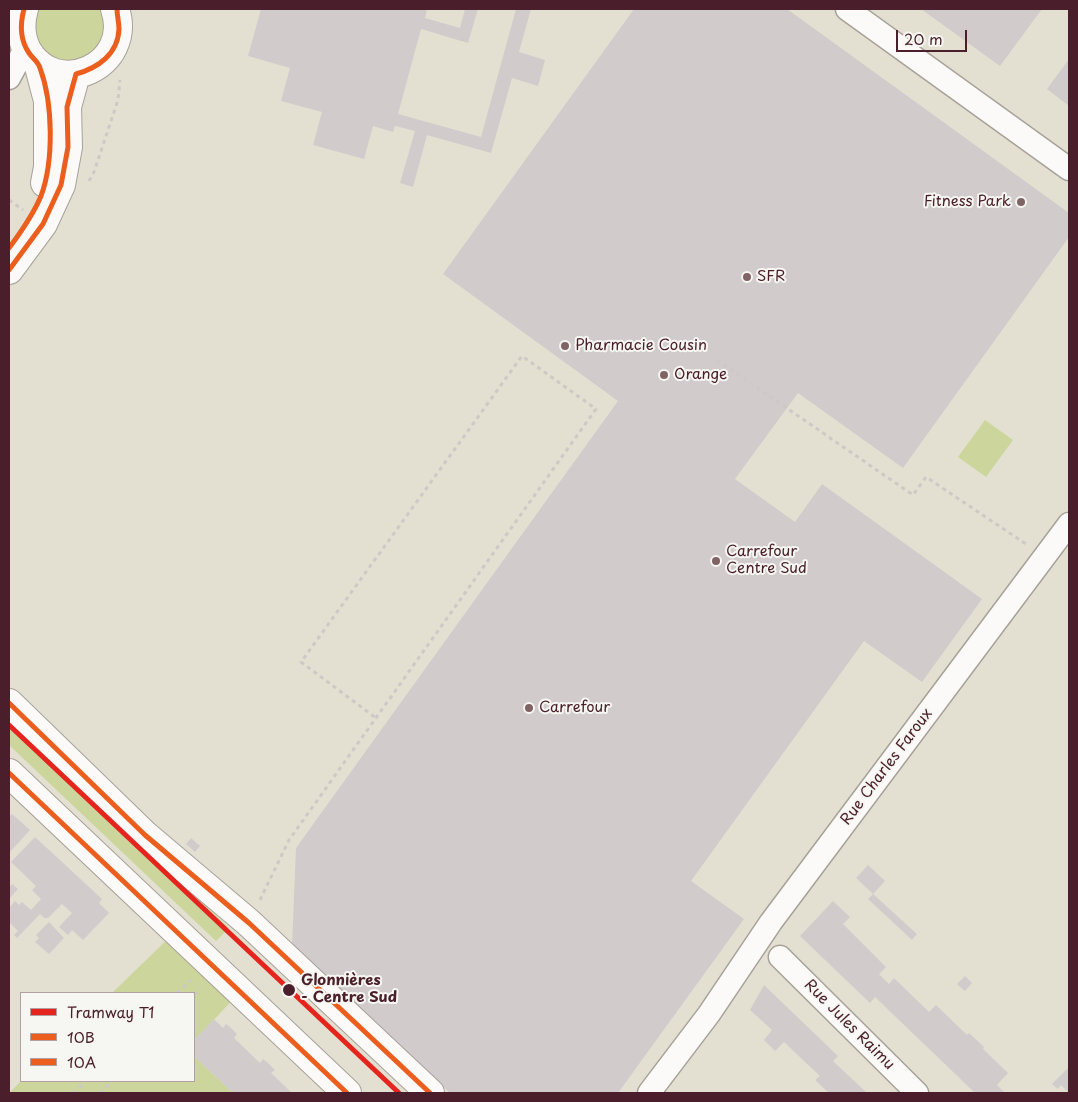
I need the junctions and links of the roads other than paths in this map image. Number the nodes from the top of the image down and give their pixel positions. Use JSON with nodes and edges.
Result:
{"nodes":[{"id":1,"x":24,"y":9,"type":"edge"},
{"id":2,"x":116,"y":9,"type":"edge"},
{"id":3,"x":847,"y":9,"type":"edge"},
{"id":4,"x":32,"y":55,"type":"junction"},
{"id":5,"x":76,"y":74,"type":"junction"},
{"id":6,"x":9,"y":78,"type":"edge"},
{"id":7,"x":1069,"y":169,"type":"edge"},
{"id":8,"x":19,"y":207,"type":"edge"},
{"id":9,"x":9,"y":248,"type":"edge"},
{"id":10,"x":9,"y":270,"type":"edge"},
{"id":11,"x":1069,"y":524,"type":"edge"},
{"id":12,"x":9,"y":703,"type":"edge"},
{"id":13,"x":9,"y":773,"type":"edge"},
{"id":14,"x":780,"y":957,"type":"dead end"},
{"id":15,"x":709,"y":1014,"type":"junction"},
{"id":16,"x":347,"y":1093,"type":"edge"},
{"id":17,"x":430,"y":1093,"type":"edge"},
{"id":18,"x":648,"y":1093,"type":"edge"},
{"id":19,"x":668,"y":1093,"type":"edge"},
{"id":20,"x":917,"y":1093,"type":"edge"}],
"edges":[{"from":1,"to":4,"type":"main road"},
{"from":2,"to":5,"type":"main road"},
{"from":3,"to":7,"type":"street"},
{"from":4,"to":5,"type":"main road"},
{"from":4,"to":6,"type":"street"},
{"from":4,"to":8,"type":"main road"},
{"from":5,"to":10,"type":"main road"},
{"from":8,"to":9,"type":"main road"},
{"from":11,"to":15,"type":"street","name":"Rue Charles Faroux"},
{"from":12,"to":17,"type":"main road"},
{"from":13,"to":16,"type":"main road"},
{"from":14,"to":20,"type":"street","name":"Rue Jules Raimu"},
{"from":15,"to":18,"type":"street","name":"Rue Charles Faroux"},
{"from":15,"to":19,"type":"street","name":"Rue Charles Faroux"}]}
